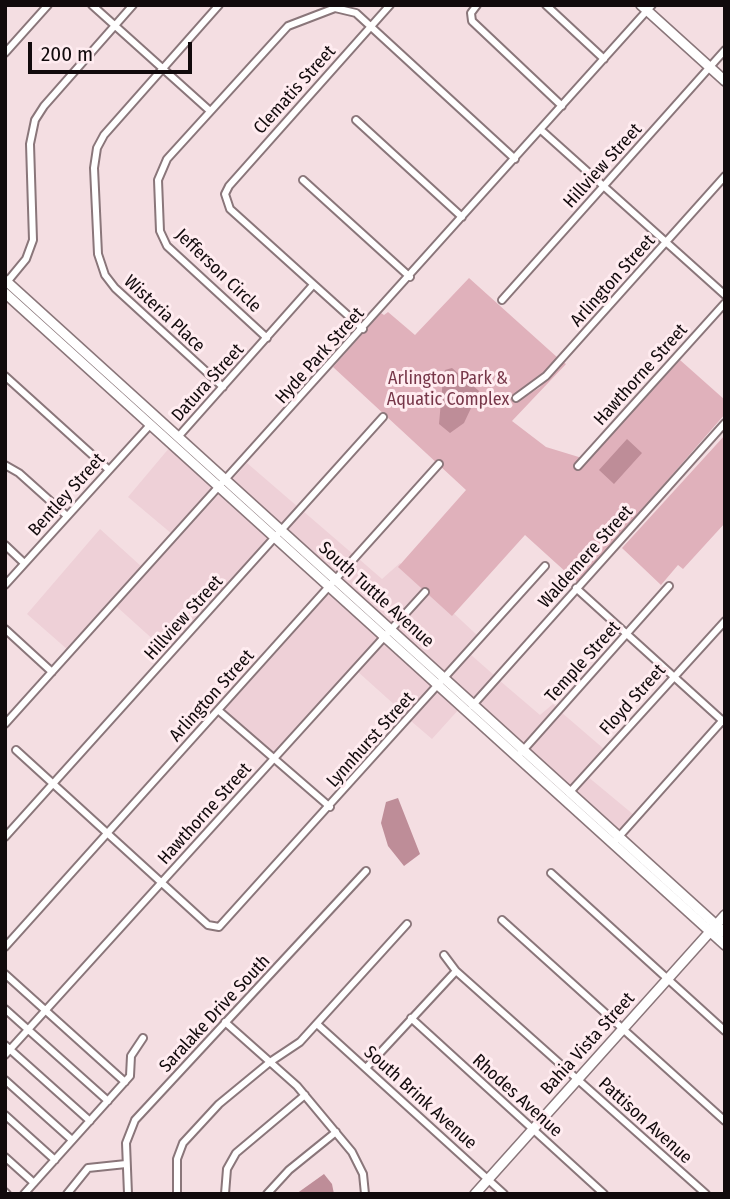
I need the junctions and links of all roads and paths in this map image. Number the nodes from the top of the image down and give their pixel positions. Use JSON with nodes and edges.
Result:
{"nodes":[{"id":1,"x":48,"y":5,"type":"edge"},
{"id":2,"x":92,"y":5,"type":"edge"},
{"id":3,"x":133,"y":5,"type":"edge"},
{"id":4,"x":219,"y":5,"type":"edge"},
{"id":5,"x":390,"y":5,"type":"edge"},
{"id":6,"x":477,"y":5,"type":"edge"},
{"id":7,"x":546,"y":5,"type":"edge"},
{"id":8,"x":647,"y":7,"type":"edge"},
{"id":9,"x":115,"y":26,"type":"junction"},
{"id":10,"x":372,"y":26,"type":"junction"},
{"id":11,"x":725,"y":50,"type":"edge"},
{"id":12,"x":5,"y":53,"type":"edge"},
{"id":13,"x":604,"y":59,"type":"junction"},
{"id":14,"x":710,"y":67,"type":"junction"},
{"id":15,"x":162,"y":69,"type":"junction"},
{"id":16,"x":725,"y":81,"type":"edge"},
{"id":17,"x":562,"y":106,"type":"junction"},
{"id":18,"x":210,"y":111,"type":"junction"},
{"id":19,"x":356,"y":120,"type":"dead end"},
{"id":20,"x":541,"y":130,"type":"junction"},
{"id":21,"x":515,"y":159,"type":"junction"},
{"id":22,"x":725,"y":176,"type":"edge"},
{"id":23,"x":303,"y":180,"type":"dead end"},
{"id":24,"x":603,"y":186,"type":"junction"},
{"id":25,"x":463,"y":217,"type":"junction"},
{"id":26,"x":666,"y":243,"type":"junction"},
{"id":27,"x":410,"y":277,"type":"junction"},
{"id":28,"x":6,"y":281,"type":"edge"},
{"id":29,"x":313,"y":285,"type":"junction"},
{"id":30,"x":5,"y":293,"type":"edge"},
{"id":31,"x":725,"y":295,"type":"edge"},
{"id":32,"x":502,"y":300,"type":"dead end"},
{"id":33,"x":725,"y":303,"type":"edge"},
{"id":34,"x":363,"y":329,"type":"junction"},
{"id":35,"x":267,"y":338,"type":"junction"},
{"id":36,"x":5,"y":376,"type":"edge"},
{"id":37,"x":223,"y":387,"type":"junction"},
{"id":38,"x":516,"y":398,"type":"dead end"},
{"id":39,"x":383,"y":417,"type":"dead end"},
{"id":40,"x":725,"y":423,"type":"edge"},
{"id":41,"x":150,"y":425,"type":"junction"},
{"id":42,"x":178,"y":437,"type":"junction"},
{"id":43,"x":439,"y":464,"type":"dead end"},
{"id":44,"x":5,"y":465,"type":"edge"},
{"id":45,"x":579,"y":466,"type":"dead end"},
{"id":46,"x":109,"y":470,"type":"junction"},
{"id":47,"x":223,"y":484,"type":"junction"},
{"id":48,"x":67,"y":516,"type":"junction"},
{"id":49,"x":279,"y":534,"type":"junction"},
{"id":50,"x":5,"y":545,"type":"edge"},
{"id":51,"x":24,"y":564,"type":"junction"},
{"id":52,"x":545,"y":566,"type":"dead end"},
{"id":53,"x":333,"y":583,"type":"junction"},
{"id":54,"x":5,"y":584,"type":"edge"},
{"id":55,"x":669,"y":586,"type":"dead end"},
{"id":56,"x":576,"y":588,"type":"junction"},
{"id":57,"x":425,"y":592,"type":"dead end"},
{"id":58,"x":725,"y":621,"type":"edge"},
{"id":59,"x":5,"y":629,"type":"edge"},
{"id":60,"x":387,"y":632,"type":"junction"},
{"id":61,"x":626,"y":634,"type":"junction"},
{"id":62,"x":52,"y":672,"type":"junction"},
{"id":63,"x":673,"y":676,"type":"junction"},
{"id":64,"x":442,"y":682,"type":"junction"},
{"id":65,"x":470,"y":707,"type":"junction"},
{"id":66,"x":218,"y":710,"type":"junction"},
{"id":67,"x":7,"y":719,"type":"edge"},
{"id":68,"x":724,"y":721,"type":"edge"},
{"id":69,"x":16,"y":750,"type":"dead end"},
{"id":70,"x":520,"y":753,"type":"junction"},
{"id":71,"x":274,"y":758,"type":"junction"},
{"id":72,"x":52,"y":784,"type":"junction"},
{"id":73,"x":567,"y":796,"type":"junction"},
{"id":74,"x":330,"y":807,"type":"junction"},
{"id":75,"x":106,"y":833,"type":"junction"},
{"id":76,"x":5,"y":836,"type":"edge"},
{"id":77,"x":616,"y":840,"type":"junction"},
{"id":78,"x":366,"y":870,"type":"dead end"},
{"id":79,"x":551,"y":873,"type":"dead end"},
{"id":80,"x":162,"y":882,"type":"junction"},
{"id":81,"x":725,"y":915,"type":"edge"},
{"id":82,"x":502,"y":920,"type":"dead end"},
{"id":83,"x":407,"y":924,"type":"dead end"},
{"id":84,"x":713,"y":929,"type":"junction"},
{"id":85,"x":725,"y":933,"type":"edge"},
{"id":86,"x":725,"y":945,"type":"edge"},
{"id":87,"x":5,"y":947,"type":"edge"},
{"id":88,"x":444,"y":955,"type":"dead end"},
{"id":89,"x":456,"y":971,"type":"junction"},
{"id":90,"x":5,"y":974,"type":"edge"},
{"id":91,"x":668,"y":979,"type":"junction"},
{"id":92,"x":5,"y":1009,"type":"edge"},
{"id":93,"x":45,"y":1010,"type":"junction"},
{"id":94,"x":411,"y":1018,"type":"junction"},
{"id":95,"x":225,"y":1022,"type":"junction"},
{"id":96,"x":317,"y":1024,"type":"junction"},
{"id":97,"x":623,"y":1029,"type":"junction"},
{"id":98,"x":28,"y":1030,"type":"junction"},
{"id":99,"x":725,"y":1031,"type":"edge"},
{"id":100,"x":143,"y":1038,"type":"dead end"},
{"id":101,"x":7,"y":1049,"type":"edge"},
{"id":102,"x":270,"y":1062,"type":"junction"},
{"id":103,"x":366,"y":1068,"type":"junction"},
{"id":104,"x":578,"y":1079,"type":"junction"},
{"id":105,"x":5,"y":1080,"type":"edge"},
{"id":106,"x":125,"y":1082,"type":"junction"},
{"id":107,"x":305,"y":1095,"type":"junction"},
{"id":108,"x":107,"y":1101,"type":"junction"},
{"id":109,"x":5,"y":1115,"type":"edge"},
{"id":110,"x":90,"y":1121,"type":"junction"},
{"id":111,"x":725,"y":1121,"type":"edge"},
{"id":112,"x":533,"y":1129,"type":"junction"},
{"id":113,"x":336,"y":1132,"type":"junction"},
{"id":114,"x":72,"y":1140,"type":"junction"},
{"id":115,"x":5,"y":1157,"type":"edge"},
{"id":116,"x":55,"y":1160,"type":"junction"},
{"id":117,"x":126,"y":1164,"type":"junction"},
{"id":118,"x":488,"y":1179,"type":"junction"},
{"id":119,"x":34,"y":1183,"type":"junction"},
{"id":120,"x":24,"y":1194,"type":"edge"},
{"id":121,"x":67,"y":1194,"type":"edge"},
{"id":122,"x":128,"y":1194,"type":"edge"},
{"id":123,"x":177,"y":1194,"type":"edge"},
{"id":124,"x":225,"y":1194,"type":"edge"},
{"id":125,"x":267,"y":1194,"type":"edge"},
{"id":126,"x":365,"y":1194,"type":"edge"},
{"id":127,"x":475,"y":1194,"type":"edge"},
{"id":128,"x":504,"y":1194,"type":"edge"},
{"id":129,"x":604,"y":1194,"type":"edge"},
{"id":130,"x":706,"y":1194,"type":"edge"}],
"edges":[{"from":1,"to":12,"type":"street"},
{"from":2,"to":9,"type":"street"},
{"from":3,"to":9,"type":"street"},
{"from":4,"to":15,"type":"street","name":"Wisteria Place"},
{"from":5,"to":10,"type":"street","name":"Clematis Street"},
{"from":6,"to":17,"type":"street"},
{"from":7,"to":13,"type":"street"},
{"from":8,"to":13,"type":"street","name":"Hyde Park Street"},
{"from":8,"to":14,"type":"main road"},
{"from":9,"to":15,"type":"street"},
{"from":9,"to":28,"type":"street"},
{"from":10,"to":18,"type":"street","name":"Jefferson Circle"},
{"from":10,"to":21,"type":"street","name":"Jefferson Circle"},
{"from":10,"to":29,"type":"street","name":"Clematis Street"},
{"from":11,"to":14,"type":"street","name":"Hillview Street"},
{"from":13,"to":17,"type":"street","name":"Hyde Park Street"},
{"from":14,"to":16,"type":"main road"},
{"from":14,"to":24,"type":"street","name":"Hillview Street"},
{"from":15,"to":18,"type":"street"},
{"from":15,"to":37,"type":"street","name":"Wisteria Place"},
{"from":17,"to":20,"type":"street","name":"Hyde Park Street"},
{"from":18,"to":35,"type":"street","name":"Jefferson Circle"},
{"from":19,"to":25,"type":"street"},
{"from":20,"to":21,"type":"street","name":"Hyde Park Street"},
{"from":20,"to":24,"type":"street"},
{"from":21,"to":25,"type":"street","name":"Hyde Park Street"},
{"from":22,"to":26,"type":"street","name":"Arlington Street"},
{"from":23,"to":27,"type":"street"},
{"from":24,"to":26,"type":"street"},
{"from":24,"to":32,"type":"street","name":"Hillview Street"},
{"from":25,"to":27,"type":"street","name":"Hyde Park Street"},
{"from":26,"to":31,"type":"street"},
{"from":26,"to":38,"type":"street","name":"Arlington Street"},
{"from":27,"to":34,"type":"street","name":"Hyde Park Street"},
{"from":28,"to":42,"type":"main road","name":"South Tuttle Avenue"},
{"from":29,"to":34,"type":"street"},
{"from":29,"to":35,"type":"street","name":"Datura Street"},
{"from":30,"to":41,"type":"main road","name":"South Tuttle Avenue"},
{"from":33,"to":45,"type":"street","name":"Hawthorne Street"},
{"from":34,"to":47,"type":"street","name":"Hyde Park Street"},
{"from":35,"to":37,"type":"street","name":"Datura Street"},
{"from":36,"to":46,"type":"street"},
{"from":37,"to":42,"type":"street","name":"Datura Street"},
{"from":39,"to":49,"type":"street","name":"Hillview Street"},
{"from":40,"to":56,"type":"street","name":"Waldemere Street"},
{"from":41,"to":46,"type":"street","name":"Bentley Street"},
{"from":41,"to":47,"type":"main road","name":"South Tuttle Avenue"},
{"from":42,"to":47,"type":"main road","name":"South Tuttle Avenue"},
{"from":43,"to":53,"type":"street","name":"Arlington Street"},
{"from":44,"to":48,"type":"street"},
{"from":46,"to":48,"type":"street","name":"Bentley Street"},
{"from":47,"to":49,"type":"main road","name":"South Tuttle Avenue"},
{"from":47,"to":62,"type":"street","name":"Hyde Park Street"},
{"from":48,"to":51,"type":"street","name":"Bentley Street"},
{"from":49,"to":53,"type":"main road","name":"South Tuttle Avenue"},
{"from":49,"to":72,"type":"street","name":"Hillview Street"},
{"from":50,"to":51,"type":"street"},
{"from":51,"to":54,"type":"street","name":"Bentley Street"},
{"from":52,"to":64,"type":"street","name":"Lynnhurst Street"},
{"from":53,"to":60,"type":"main road","name":"South Tuttle Avenue"},
{"from":53,"to":66,"type":"street","name":"Arlington Street"},
{"from":55,"to":61,"type":"street","name":"Temple Street"},
{"from":56,"to":61,"type":"street"},
{"from":56,"to":65,"type":"street","name":"Waldemere Street"},
{"from":57,"to":60,"type":"street","name":"Hawthorne Street"},
{"from":58,"to":63,"type":"street","name":"Floyd Street"},
{"from":59,"to":62,"type":"street"},
{"from":60,"to":64,"type":"main road","name":"South Tuttle Avenue"},
{"from":60,"to":71,"type":"street","name":"Hawthorne Street"},
{"from":61,"to":63,"type":"street"},
{"from":61,"to":70,"type":"street","name":"Temple Street"},
{"from":62,"to":67,"type":"street","name":"Hyde Park Street"},
{"from":63,"to":68,"type":"street"},
{"from":63,"to":73,"type":"street","name":"Floyd Street"},
{"from":64,"to":65,"type":"main road","name":"South Tuttle Avenue"},
{"from":64,"to":74,"type":"street","name":"Lynnhurst Street"},
{"from":65,"to":70,"type":"main road","name":"South Tuttle Avenue"},
{"from":66,"to":71,"type":"street"},
{"from":66,"to":75,"type":"street","name":"Arlington Street"},
{"from":68,"to":77,"type":"street"},
{"from":69,"to":72,"type":"street"},
{"from":70,"to":73,"type":"main road","name":"South Tuttle Avenue"},
{"from":71,"to":74,"type":"street"},
{"from":71,"to":80,"type":"street","name":"Hawthorne Street"},
{"from":72,"to":75,"type":"street"},
{"from":72,"to":76,"type":"street","name":"Hillview Street"},
{"from":73,"to":77,"type":"main road","name":"South Tuttle Avenue"},
{"from":74,"to":80,"type":"street","name":"Lynnhurst Street"},
{"from":75,"to":80,"type":"street"},
{"from":75,"to":87,"type":"street","name":"Arlington Street"},
{"from":77,"to":84,"type":"main road","name":"South Tuttle Avenue"},
{"from":78,"to":95,"type":"street","name":"Saralake Drive South"},
{"from":79,"to":91,"type":"street"},
{"from":80,"to":93,"type":"street","name":"Hawthorne Street"},
{"from":81,"to":84,"type":"main road","name":"Bahia Vista Street"},
{"from":82,"to":97,"type":"street"},
{"from":83,"to":96,"type":"street"},
{"from":84,"to":85,"type":"main road","name":"South Tuttle Avenue"},
{"from":84,"to":86,"type":"main road","name":"South Tuttle Avenue"},
{"from":84,"to":91,"type":"main road","name":"Bahia Vista Street"},
{"from":88,"to":89,"type":"street","name":"Pattison Avenue"},
{"from":89,"to":94,"type":"street"},
{"from":89,"to":104,"type":"street","name":"Pattison Avenue"},
{"from":90,"to":93,"type":"street"},
{"from":91,"to":97,"type":"main road","name":"Bahia Vista Street"},
{"from":91,"to":99,"type":"street"},
{"from":92,"to":98,"type":"street"},
{"from":93,"to":98,"type":"street","name":"Hawthorne Street"},
{"from":93,"to":106,"type":"street"},
{"from":94,"to":103,"type":"street"},
{"from":94,"to":112,"type":"street","name":"Rhodes Avenue"},
{"from":95,"to":102,"type":"street"},
{"from":95,"to":117,"type":"street","name":"Saralake Drive South"},
{"from":96,"to":102,"type":"street"},
{"from":96,"to":103,"type":"street","name":"South Brink Avenue"},
{"from":97,"to":104,"type":"main road","name":"Bahia Vista Street"},
{"from":97,"to":111,"type":"street"},
{"from":98,"to":101,"type":"street","name":"Hawthorne Street"},
{"from":98,"to":108,"type":"street"},
{"from":100,"to":106,"type":"street"},
{"from":101,"to":110,"type":"street"},
{"from":102,"to":107,"type":"street"},
{"from":102,"to":123,"type":"street"},
{"from":103,"to":118,"type":"street","name":"South Brink Avenue"},
{"from":104,"to":112,"type":"main road","name":"Bahia Vista Street"},
{"from":104,"to":130,"type":"street","name":"Pattison Avenue"},
{"from":105,"to":114,"type":"street"},
{"from":106,"to":108,"type":"street"},
{"from":107,"to":113,"type":"street"},
{"from":107,"to":124,"type":"street"},
{"from":108,"to":110,"type":"street"},
{"from":109,"to":116,"type":"street"},
{"from":110,"to":114,"type":"street"},
{"from":112,"to":118,"type":"main road","name":"Bahia Vista Street"},
{"from":112,"to":129,"type":"street","name":"Rhodes Avenue"},
{"from":113,"to":125,"type":"street"},
{"from":113,"to":126,"type":"street"},
{"from":114,"to":116,"type":"street"},
{"from":115,"to":119,"type":"street"},
{"from":116,"to":119,"type":"street"},
{"from":117,"to":121,"type":"street"},
{"from":117,"to":122,"type":"street","name":"Saralake Drive South"},
{"from":118,"to":127,"type":"main road","name":"Bahia Vista Street"},
{"from":118,"to":128,"type":"street","name":"South Brink Avenue"},
{"from":119,"to":120,"type":"street"}]}
